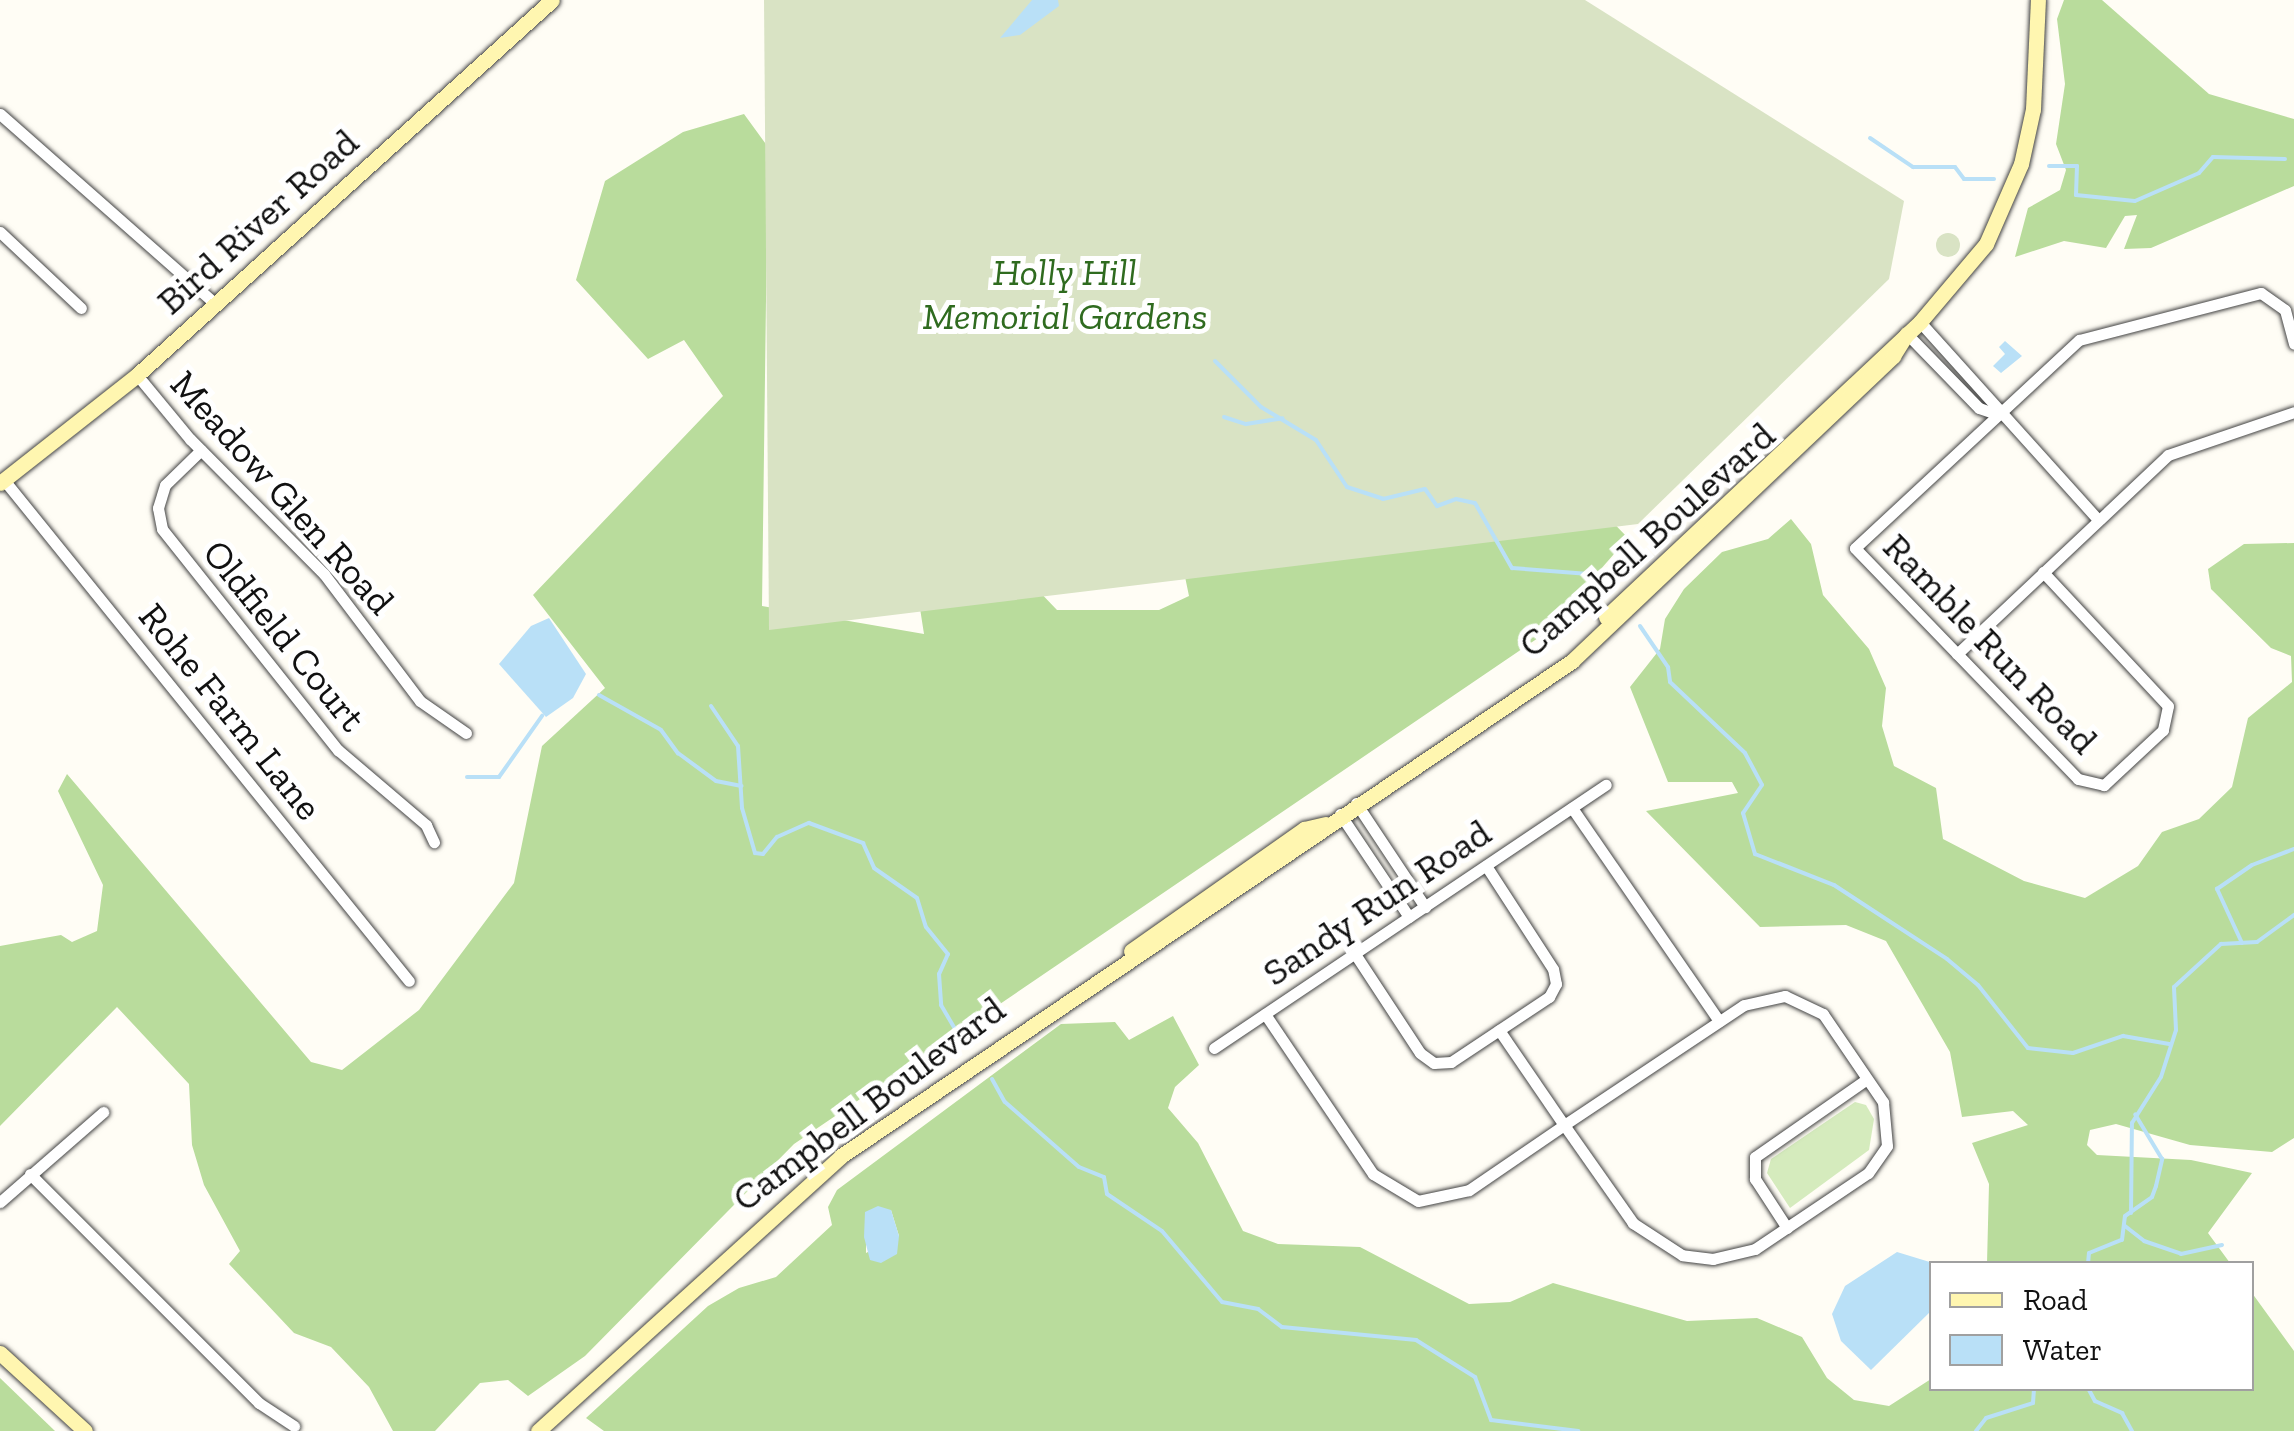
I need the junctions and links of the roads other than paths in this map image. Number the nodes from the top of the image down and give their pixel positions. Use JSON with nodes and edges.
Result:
{"nodes":[{"id":1,"x":552,"y":0,"type":"edge"},
{"id":2,"x":2038,"y":0,"type":"edge"},
{"id":3,"x":0,"y":114,"type":"edge"},
{"id":4,"x":0,"y":232,"type":"edge"},
{"id":5,"x":216,"y":306,"type":"junction"},
{"id":6,"x":81,"y":308,"type":"dead end"},
{"id":7,"x":1920,"y":322,"type":"junction"},
{"id":8,"x":1907,"y":334,"type":"junction"},
{"id":9,"x":2294,"y":344,"type":"edge"},
{"id":10,"x":138,"y":375,"type":"junction"},
{"id":11,"x":2294,"y":412,"type":"edge"},
{"id":12,"x":1996,"y":414,"type":"junction"},
{"id":13,"x":201,"y":450,"type":"junction"},
{"id":14,"x":2,"y":481,"type":"edge"},
{"id":15,"x":2098,"y":520,"type":"junction"},
{"id":16,"x":2043,"y":572,"type":"junction"},
{"id":17,"x":1957,"y":654,"type":"junction"},
{"id":18,"x":466,"y":733,"type":"dead end"},
{"id":19,"x":1606,"y":785,"type":"dead end"},
{"id":20,"x":1356,"y":803,"type":"junction"},
{"id":21,"x":1572,"y":808,"type":"junction"},
{"id":22,"x":1340,"y":814,"type":"junction"},
{"id":23,"x":434,"y":842,"type":"dead end"},
{"id":24,"x":1486,"y":866,"type":"junction"},
{"id":25,"x":1425,"y":906,"type":"junction"},
{"id":26,"x":1409,"y":917,"type":"junction"},
{"id":27,"x":1355,"y":954,"type":"junction"},
{"id":28,"x":408,"y":981,"type":"dead end"},
{"id":29,"x":1265,"y":1014,"type":"junction"},
{"id":30,"x":1719,"y":1021,"type":"junction"},
{"id":31,"x":1499,"y":1030,"type":"junction"},
{"id":32,"x":1214,"y":1048,"type":"dead end"},
{"id":33,"x":1867,"y":1079,"type":"junction"},
{"id":34,"x":102,"y":1112,"type":"dead end"},
{"id":35,"x":1564,"y":1125,"type":"junction"},
{"id":36,"x":30,"y":1174,"type":"junction"},
{"id":37,"x":0,"y":1202,"type":"edge"},
{"id":38,"x":1787,"y":1228,"type":"junction"},
{"id":39,"x":0,"y":1353,"type":"edge"},
{"id":40,"x":294,"y":1426,"type":"dead end"},
{"id":41,"x":85,"y":1431,"type":"edge"},
{"id":42,"x":538,"y":1431,"type":"edge"}],
"edges":[{"from":1,"to":5,"type":"street","name":"Bird River Road"},
{"from":2,"to":7,"type":"street","name":"Campbell Boulevard"},
{"from":3,"to":5,"type":"street"},
{"from":4,"to":6,"type":"street"},
{"from":5,"to":10,"type":"street","name":"Bird River Road"},
{"from":7,"to":8,"type":"street","name":"Campbell Boulevard"},
{"from":7,"to":12,"type":"street"},
{"from":8,"to":12,"type":"street"},
{"from":8,"to":20,"type":"street","name":"Campbell Boulevard"},
{"from":9,"to":12,"type":"street"},
{"from":10,"to":13,"type":"street","name":"Meadow Glen Road"},
{"from":10,"to":14,"type":"street","name":"Bird River Road"},
{"from":11,"to":15,"type":"street"},
{"from":12,"to":15,"type":"street"},
{"from":12,"to":17,"type":"street","name":"Ramble Run Road"},
{"from":13,"to":18,"type":"street","name":"Meadow Glen Road"},
{"from":13,"to":23,"type":"street","name":"Oldfield Court"},
{"from":14,"to":28,"type":"street","name":"Rohe Farm Lane"},
{"from":15,"to":16,"type":"street"},
{"from":16,"to":17,"type":"street"},
{"from":16,"to":17,"type":"street","name":"Ramble Run Road"},
{"from":19,"to":21,"type":"street","name":"Sandy Run Road"},
{"from":20,"to":22,"type":"street","name":"Campbell Boulevard"},
{"from":20,"to":25,"type":"street"},
{"from":21,"to":24,"type":"street","name":"Sandy Run Road"},
{"from":21,"to":30,"type":"street"},
{"from":22,"to":26,"type":"street"},
{"from":22,"to":42,"type":"street","name":"Campbell Boulevard"},
{"from":24,"to":25,"type":"street","name":"Sandy Run Road"},
{"from":24,"to":31,"type":"street"},
{"from":25,"to":26,"type":"street","name":"Sandy Run Road"},
{"from":26,"to":27,"type":"street","name":"Sandy Run Road"},
{"from":27,"to":29,"type":"street","name":"Sandy Run Road"},
{"from":27,"to":31,"type":"street"},
{"from":29,"to":32,"type":"street","name":"Sandy Run Road"},
{"from":29,"to":35,"type":"street"},
{"from":30,"to":33,"type":"street"},
{"from":30,"to":35,"type":"street"},
{"from":31,"to":35,"type":"street"},
{"from":33,"to":38,"type":"street"},
{"from":33,"to":38,"type":"street"},
{"from":34,"to":36,"type":"street"},
{"from":35,"to":38,"type":"street"},
{"from":36,"to":37,"type":"street"},
{"from":36,"to":40,"type":"street"},
{"from":39,"to":41,"type":"street"}]}
